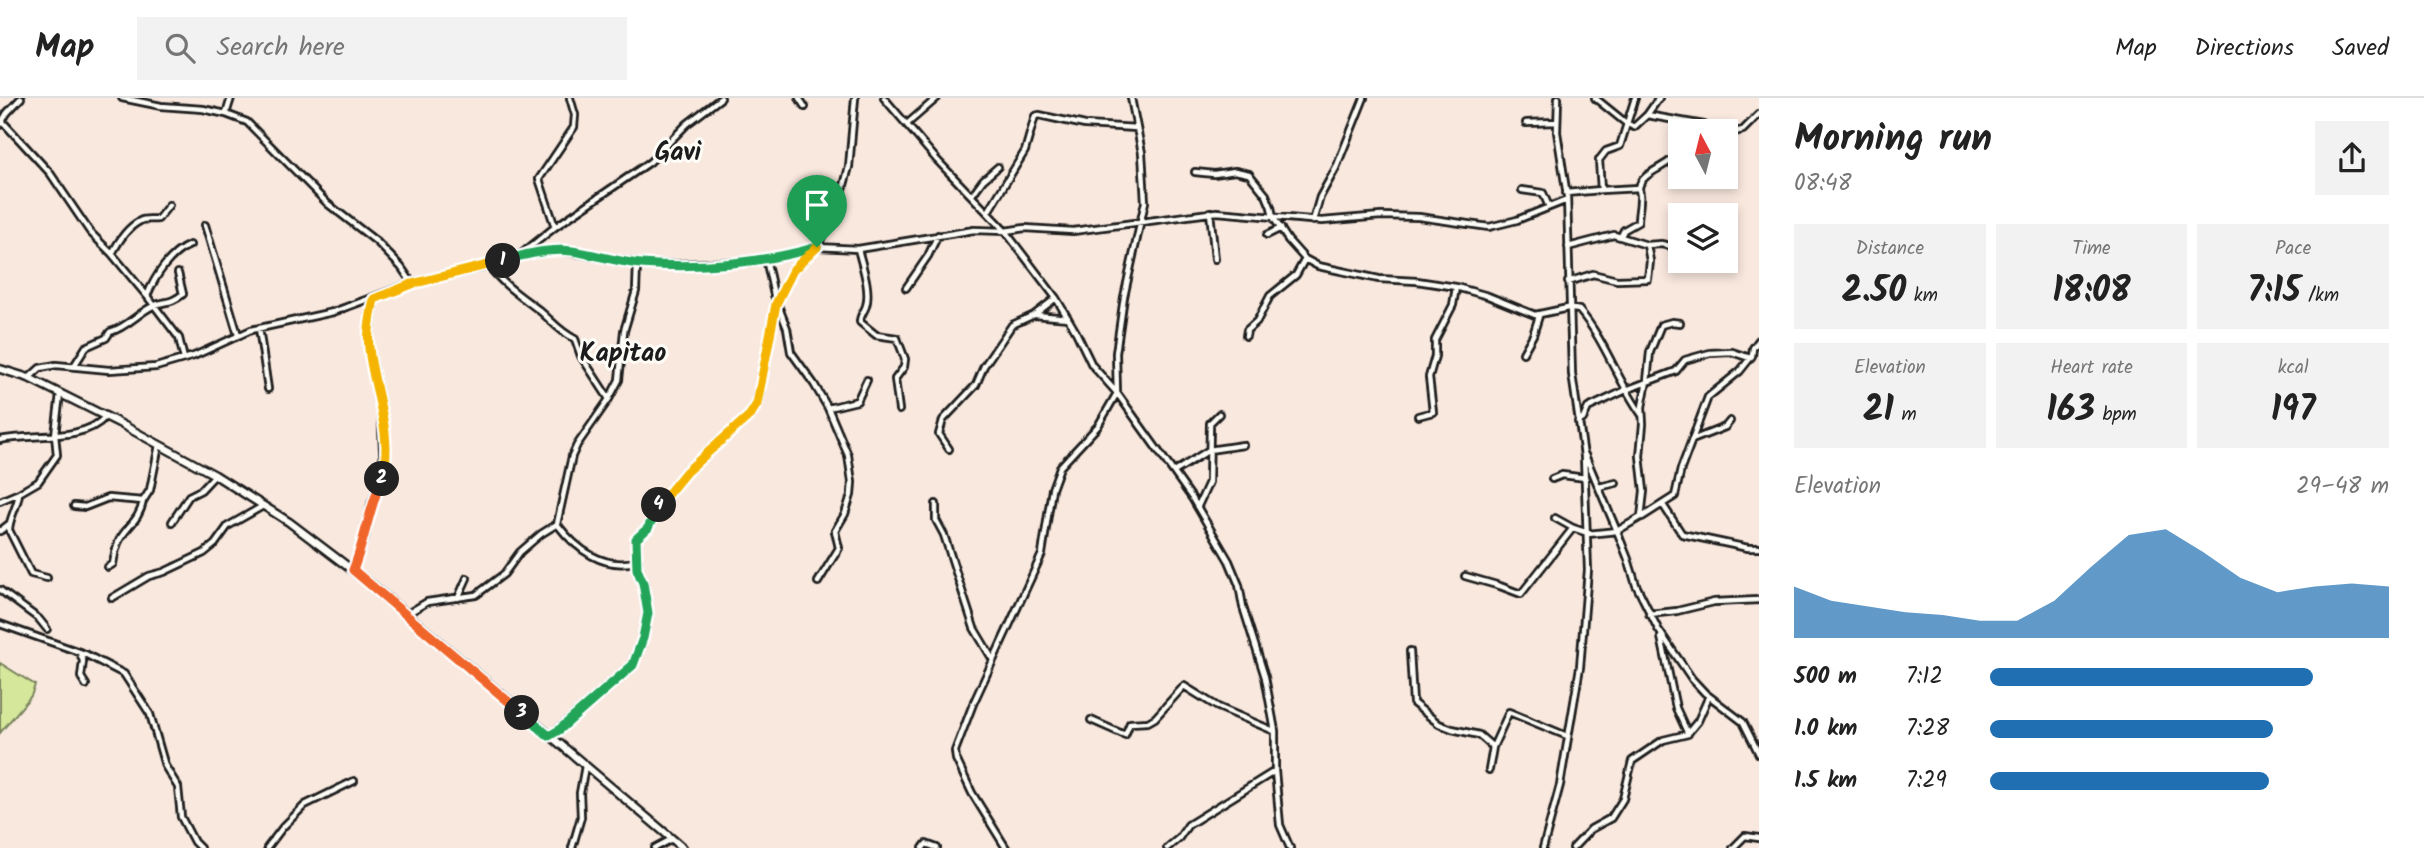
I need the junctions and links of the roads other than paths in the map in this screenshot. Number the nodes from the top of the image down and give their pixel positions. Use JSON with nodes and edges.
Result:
{"nodes":[{"id":1,"x":21,"y":98,"type":"edge"},
{"id":2,"x":122,"y":98,"type":"edge"},
{"id":3,"x":231,"y":98,"type":"edge"},
{"id":4,"x":570,"y":98,"type":"edge"},
{"id":5,"x":720,"y":98,"type":"edge"},
{"id":6,"x":799,"y":98,"type":"edge"},
{"id":7,"x":855,"y":98,"type":"edge"},
{"id":8,"x":884,"y":98,"type":"edge"},
{"id":9,"x":937,"y":98,"type":"edge"},
{"id":10,"x":1131,"y":98,"type":"edge"},
{"id":11,"x":1364,"y":98,"type":"edge"},
{"id":12,"x":1558,"y":98,"type":"edge"},
{"id":13,"x":1595,"y":98,"type":"edge"},
{"id":14,"x":1635,"y":98,"type":"edge"},
{"id":15,"x":1660,"y":98,"type":"edge"},
{"id":16,"x":805,"y":107,"type":"dead end"},
{"id":17,"x":226,"y":114,"type":"junction"},
{"id":18,"x":1759,"y":114,"type":"edge"},
{"id":19,"x":1647,"y":116,"type":"junction"},
{"id":20,"x":1668,"y":119,"type":"edge"},
{"id":21,"x":1557,"y":122,"type":"junction"},
{"id":22,"x":1,"y":123,"type":"edge"},
{"id":23,"x":1526,"y":123,"type":"dead end"},
{"id":24,"x":1626,"y":123,"type":"junction"},
{"id":25,"x":907,"y":124,"type":"junction"},
{"id":26,"x":1137,"y":128,"type":"junction"},
{"id":27,"x":1738,"y":131,"type":"edge"},
{"id":28,"x":1668,"y":164,"type":"edge"},
{"id":29,"x":998,"y":167,"type":"dead end"},
{"id":30,"x":1195,"y":172,"type":"dead end"},
{"id":31,"x":1639,"y":188,"type":"junction"},
{"id":32,"x":1522,"y":190,"type":"dead end"},
{"id":33,"x":1601,"y":190,"type":"junction"},
{"id":34,"x":1566,"y":193,"type":"junction"},
{"id":35,"x":972,"y":195,"type":"junction"},
{"id":36,"x":1567,"y":200,"type":"junction"},
{"id":37,"x":169,"y":205,"type":"dead end"},
{"id":38,"x":1549,"y":207,"type":"junction"},
{"id":39,"x":988,"y":212,"type":"junction"},
{"id":40,"x":1210,"y":212,"type":"junction"},
{"id":41,"x":1273,"y":217,"type":"junction"},
{"id":42,"x":1313,"y":221,"type":"junction"},
{"id":43,"x":1141,"y":222,"type":"junction"},
{"id":44,"x":205,"y":225,"type":"dead end"},
{"id":45,"x":555,"y":227,"type":"junction"},
{"id":46,"x":1281,"y":228,"type":"junction"},
{"id":47,"x":1005,"y":231,"type":"junction"},
{"id":48,"x":938,"y":235,"type":"junction"},
{"id":49,"x":1268,"y":235,"type":"dead end"},
{"id":50,"x":1621,"y":236,"type":"junction"},
{"id":51,"x":1647,"y":244,"type":"junction"},
{"id":52,"x":190,"y":245,"type":"dead end"},
{"id":53,"x":1668,"y":246,"type":"edge"},
{"id":54,"x":817,"y":247,"type":"junction"},
{"id":55,"x":1568,"y":247,"type":"junction"},
{"id":56,"x":858,"y":249,"type":"junction"},
{"id":57,"x":112,"y":254,"type":"junction"},
{"id":58,"x":519,"y":256,"type":"junction"},
{"id":59,"x":766,"y":259,"type":"junction"},
{"id":60,"x":1215,"y":259,"type":"dead end"},
{"id":61,"x":1305,"y":259,"type":"junction"},
{"id":62,"x":637,"y":264,"type":"junction"},
{"id":63,"x":489,"y":266,"type":"junction"},
{"id":64,"x":178,"y":273,"type":"dead end"},
{"id":65,"x":1568,"y":282,"type":"junction"},
{"id":66,"x":412,"y":284,"type":"junction"},
{"id":67,"x":906,"y":288,"type":"dead end"},
{"id":68,"x":1456,"y":288,"type":"junction"},
{"id":69,"x":147,"y":296,"type":"junction"},
{"id":70,"x":1056,"y":298,"type":"junction"},
{"id":71,"x":374,"y":299,"type":"junction"},
{"id":72,"x":776,"y":304,"type":"junction"},
{"id":73,"x":154,"y":305,"type":"junction"},
{"id":74,"x":1568,"y":308,"type":"junction"},
{"id":75,"x":1034,"y":315,"type":"junction"},
{"id":76,"x":1539,"y":316,"type":"junction"},
{"id":77,"x":1068,"y":318,"type":"junction"},
{"id":78,"x":1680,"y":323,"type":"dead end"},
{"id":79,"x":258,"y":328,"type":"junction"},
{"id":80,"x":238,"y":335,"type":"junction"},
{"id":81,"x":1246,"y":336,"type":"dead end"},
{"id":82,"x":1759,"y":340,"type":"edge"},
{"id":83,"x":1523,"y":353,"type":"dead end"},
{"id":84,"x":1750,"y":358,"type":"junction"},
{"id":85,"x":184,"y":359,"type":"junction"},
{"id":86,"x":74,"y":366,"type":"junction"},
{"id":87,"x":0,"y":369,"type":"edge"},
{"id":88,"x":29,"y":377,"type":"junction"},
{"id":89,"x":867,"y":380,"type":"dead end"},
{"id":90,"x":1647,"y":381,"type":"junction"},
{"id":91,"x":268,"y":389,"type":"dead end"},
{"id":92,"x":1626,"y":390,"type":"junction"},
{"id":93,"x":61,"y":393,"type":"junction"},
{"id":94,"x":1117,"y":393,"type":"junction"},
{"id":95,"x":610,"y":399,"type":"junction"},
{"id":96,"x":828,"y":408,"type":"junction"},
{"id":97,"x":899,"y":410,"type":"dead end"},
{"id":98,"x":1219,"y":414,"type":"dead end"},
{"id":99,"x":1642,"y":415,"type":"junction"},
{"id":100,"x":106,"y":416,"type":"junction"},
{"id":101,"x":1418,"y":416,"type":"dead end"},
{"id":102,"x":1730,"y":421,"type":"dead end"},
{"id":103,"x":1578,"y":422,"type":"junction"},
{"id":104,"x":55,"y":435,"type":"junction"},
{"id":105,"x":0,"y":440,"type":"edge"},
{"id":106,"x":1691,"y":441,"type":"junction"},
{"id":107,"x":1243,"y":445,"type":"dead end"},
{"id":108,"x":159,"y":446,"type":"junction"},
{"id":109,"x":949,"y":449,"type":"dead end"},
{"id":110,"x":1209,"y":450,"type":"junction"},
{"id":111,"x":1584,"y":451,"type":"junction"},
{"id":112,"x":1174,"y":472,"type":"junction"},
{"id":113,"x":215,"y":475,"type":"junction"},
{"id":114,"x":1586,"y":478,"type":"junction"},
{"id":115,"x":1552,"y":479,"type":"dead end"},
{"id":116,"x":1616,"y":483,"type":"dead end"},
{"id":117,"x":1600,"y":488,"type":"junction"},
{"id":118,"x":19,"y":493,"type":"junction"},
{"id":119,"x":0,"y":501,"type":"edge"},
{"id":120,"x":143,"y":501,"type":"junction"},
{"id":121,"x":936,"y":504,"type":"dead end"},
{"id":122,"x":1663,"y":505,"type":"junction"},
{"id":123,"x":75,"y":506,"type":"dead end"},
{"id":124,"x":264,"y":506,"type":"junction"},
{"id":125,"x":1198,"y":506,"type":"junction"},
{"id":126,"x":1642,"y":517,"type":"junction"},
{"id":127,"x":1555,"y":518,"type":"dead end"},
{"id":128,"x":172,"y":522,"type":"dead end"},
{"id":129,"x":9,"y":523,"type":"junction"},
{"id":130,"x":557,"y":524,"type":"junction"},
{"id":131,"x":1573,"y":528,"type":"junction"},
{"id":132,"x":0,"y":531,"type":"edge"},
{"id":133,"x":1617,"y":531,"type":"junction"},
{"id":134,"x":1588,"y":534,"type":"junction"},
{"id":135,"x":1759,"y":548,"type":"edge"},
{"id":136,"x":638,"y":561,"type":"junction"},
{"id":137,"x":628,"y":564,"type":"junction"},
{"id":138,"x":108,"y":567,"type":"dead end"},
{"id":139,"x":637,"y":569,"type":"junction"},
{"id":140,"x":353,"y":570,"type":"junction"},
{"id":141,"x":1465,"y":576,"type":"dead end"},
{"id":142,"x":47,"y":578,"type":"dead end"},
{"id":143,"x":467,"y":578,"type":"dead end"},
{"id":144,"x":818,"y":582,"type":"dead end"},
{"id":145,"x":0,"y":590,"type":"edge"},
{"id":146,"x":111,"y":598,"type":"dead end"},
{"id":147,"x":458,"y":598,"type":"junction"},
{"id":148,"x":1759,"y":600,"type":"edge"},
{"id":149,"x":406,"y":614,"type":"junction"},
{"id":150,"x":1649,"y":614,"type":"junction"},
{"id":151,"x":0,"y":624,"type":"edge"},
{"id":152,"x":47,"y":629,"type":"dead end"},
{"id":153,"x":1661,"y":633,"type":"junction"},
{"id":154,"x":1410,"y":651,"type":"dead end"},
{"id":155,"x":80,"y":652,"type":"junction"},
{"id":156,"x":993,"y":661,"type":"junction"},
{"id":157,"x":86,"y":685,"type":"dead end"},
{"id":158,"x":1709,"y":696,"type":"junction"},
{"id":159,"x":1091,"y":720,"type":"dead end"},
{"id":160,"x":1275,"y":731,"type":"junction"},
{"id":161,"x":1688,"y":733,"type":"junction"},
{"id":162,"x":549,"y":736,"type":"junction"},
{"id":163,"x":1567,"y":736,"type":"junction"},
{"id":164,"x":1493,"y":747,"type":"junction"},
{"id":165,"x":1759,"y":754,"type":"edge"},
{"id":166,"x":585,"y":766,"type":"junction"},
{"id":167,"x":1489,"y":770,"type":"dead end"},
{"id":168,"x":1275,"y":771,"type":"junction"},
{"id":169,"x":354,"y":781,"type":"dead end"},
{"id":170,"x":1179,"y":838,"type":"junction"},
{"id":171,"x":1759,"y":838,"type":"edge"},
{"id":172,"x":671,"y":839,"type":"junction"},
{"id":173,"x":200,"y":848,"type":"edge"},
{"id":174,"x":267,"y":848,"type":"edge"},
{"id":175,"x":572,"y":848,"type":"edge"},
{"id":176,"x":655,"y":848,"type":"edge"},
{"id":177,"x":683,"y":848,"type":"edge"},
{"id":178,"x":923,"y":848,"type":"edge"},
{"id":179,"x":937,"y":848,"type":"edge"},
{"id":180,"x":1006,"y":848,"type":"edge"},
{"id":181,"x":1167,"y":848,"type":"edge"},
{"id":182,"x":1180,"y":848,"type":"edge"},
{"id":183,"x":1290,"y":848,"type":"edge"},
{"id":184,"x":1543,"y":848,"type":"edge"},
{"id":185,"x":1573,"y":848,"type":"edge"},
{"id":186,"x":1733,"y":848,"type":"edge"}],
"edges":[{"from":1,"to":22,"type":"street"},
{"from":2,"to":17,"type":"street"},
{"from":3,"to":17,"type":"street"},
{"from":4,"to":45,"type":"street"},
{"from":5,"to":45,"type":"street"},
{"from":6,"to":16,"type":"street"},
{"from":7,"to":54,"type":"street"},
{"from":8,"to":25,"type":"street"},
{"from":9,"to":25,"type":"street"},
{"from":10,"to":26,"type":"street"},
{"from":11,"to":42,"type":"street"},
{"from":12,"to":21,"type":"street"},
{"from":13,"to":24,"type":"street"},
{"from":14,"to":24,"type":"street"},
{"from":15,"to":19,"type":"street"},
{"from":17,"to":66,"type":"street"},
{"from":18,"to":27,"type":"street"},
{"from":19,"to":20,"type":"street"},
{"from":19,"to":24,"type":"street"},
{"from":21,"to":23,"type":"street"},
{"from":21,"to":34,"type":"street"},
{"from":22,"to":57,"type":"street"},
{"from":24,"to":33,"type":"street"},
{"from":25,"to":35,"type":"street"},
{"from":26,"to":39,"type":"street"},
{"from":26,"to":43,"type":"street"},
{"from":28,"to":31,"type":"street"},
{"from":29,"to":35,"type":"street"},
{"from":30,"to":41,"type":"street"},
{"from":31,"to":33,"type":"street"},
{"from":31,"to":50,"type":"street"},
{"from":32,"to":38,"type":"street"},
{"from":33,"to":34,"type":"street"},
{"from":34,"to":36,"type":"street"},
{"from":35,"to":39,"type":"street"},
{"from":36,"to":38,"type":"street"},
{"from":36,"to":55,"type":"street"},
{"from":37,"to":57,"type":"street"},
{"from":38,"to":42,"type":"street"},
{"from":39,"to":47,"type":"street"},
{"from":40,"to":41,"type":"street"},
{"from":40,"to":43,"type":"street"},
{"from":40,"to":60,"type":"street"},
{"from":41,"to":42,"type":"street"},
{"from":41,"to":46,"type":"street"},
{"from":43,"to":47,"type":"street"},
{"from":43,"to":94,"type":"street"},
{"from":44,"to":80,"type":"street"},
{"from":45,"to":58,"type":"street"},
{"from":46,"to":49,"type":"street"},
{"from":46,"to":61,"type":"street"},
{"from":47,"to":48,"type":"street"},
{"from":47,"to":70,"type":"street"},
{"from":48,"to":56,"type":"street"},
{"from":48,"to":67,"type":"street"},
{"from":50,"to":51,"type":"street"},
{"from":50,"to":55,"type":"street"},
{"from":51,"to":53,"type":"street"},
{"from":51,"to":65,"type":"street"},
{"from":52,"to":69,"type":"street"},
{"from":54,"to":56,"type":"street"},
{"from":54,"to":59,"type":"street"},
{"from":54,"to":72,"type":"street"},
{"from":55,"to":65,"type":"street"},
{"from":56,"to":97,"type":"street"},
{"from":57,"to":69,"type":"street"},
{"from":58,"to":62,"type":"street"},
{"from":58,"to":63,"type":"street"},
{"from":59,"to":62,"type":"street"},
{"from":59,"to":72,"type":"street"},
{"from":61,"to":68,"type":"street"},
{"from":61,"to":81,"type":"street"},
{"from":62,"to":95,"type":"street"},
{"from":63,"to":66,"type":"street"},
{"from":63,"to":95,"type":"street"},
{"from":64,"to":73,"type":"street"},
{"from":65,"to":74,"type":"street"},
{"from":66,"to":71,"type":"street"},
{"from":68,"to":76,"type":"street"},
{"from":68,"to":101,"type":"street"},
{"from":69,"to":73,"type":"street"},
{"from":70,"to":75,"type":"street"},
{"from":70,"to":77,"type":"street"},
{"from":71,"to":79,"type":"street"},
{"from":71,"to":140,"type":"street"},
{"from":72,"to":96,"type":"street"},
{"from":72,"to":136,"type":"street"},
{"from":73,"to":85,"type":"street"},
{"from":73,"to":86,"type":"street"},
{"from":74,"to":76,"type":"street"},
{"from":74,"to":92,"type":"street"},
{"from":74,"to":103,"type":"street"},
{"from":75,"to":77,"type":"street"},
{"from":75,"to":109,"type":"street"},
{"from":76,"to":83,"type":"street"},
{"from":77,"to":94,"type":"street"},
{"from":78,"to":90,"type":"street"},
{"from":79,"to":80,"type":"street"},
{"from":79,"to":91,"type":"street"},
{"from":80,"to":85,"type":"street"},
{"from":82,"to":84,"type":"street"},
{"from":84,"to":90,"type":"street"},
{"from":84,"to":106,"type":"street"},
{"from":85,"to":86,"type":"street"},
{"from":86,"to":88,"type":"street"},
{"from":87,"to":88,"type":"main road"},
{"from":88,"to":93,"type":"main road"},
{"from":89,"to":96,"type":"street"},
{"from":90,"to":92,"type":"street"},
{"from":90,"to":99,"type":"street"},
{"from":92,"to":99,"type":"street"},
{"from":92,"to":103,"type":"street"},
{"from":93,"to":100,"type":"main road"},
{"from":93,"to":104,"type":"street"},
{"from":94,"to":112,"type":"street"},
{"from":94,"to":156,"type":"street"},
{"from":95,"to":130,"type":"street"},
{"from":96,"to":144,"type":"street"},
{"from":98,"to":110,"type":"street"},
{"from":99,"to":126,"type":"street"},
{"from":100,"to":104,"type":"street"},
{"from":100,"to":108,"type":"main road"},
{"from":102,"to":106,"type":"street"},
{"from":103,"to":111,"type":"street"},
{"from":104,"to":105,"type":"street"},
{"from":104,"to":118,"type":"street"},
{"from":106,"to":122,"type":"street"},
{"from":107,"to":110,"type":"street"},
{"from":108,"to":113,"type":"main road"},
{"from":108,"to":120,"type":"street"},
{"from":110,"to":112,"type":"street"},
{"from":110,"to":125,"type":"street"},
{"from":111,"to":114,"type":"street"},
{"from":111,"to":117,"type":"street"},
{"from":112,"to":125,"type":"street"},
{"from":113,"to":124,"type":"main road"},
{"from":113,"to":128,"type":"street"},
{"from":114,"to":115,"type":"street"},
{"from":114,"to":134,"type":"street"},
{"from":116,"to":117,"type":"street"},
{"from":117,"to":133,"type":"street"},
{"from":118,"to":119,"type":"street"},
{"from":118,"to":129,"type":"street"},
{"from":120,"to":123,"type":"street"},
{"from":120,"to":138,"type":"street"},
{"from":121,"to":156,"type":"street"},
{"from":122,"to":126,"type":"street"},
{"from":122,"to":135,"type":"street"},
{"from":124,"to":140,"type":"main road"},
{"from":124,"to":146,"type":"street"},
{"from":125,"to":160,"type":"street"},
{"from":126,"to":133,"type":"street"},
{"from":127,"to":131,"type":"street"},
{"from":129,"to":132,"type":"street"},
{"from":129,"to":142,"type":"street"},
{"from":130,"to":137,"type":"street"},
{"from":130,"to":147,"type":"street"},
{"from":131,"to":134,"type":"street"},
{"from":131,"to":141,"type":"street"},
{"from":133,"to":134,"type":"street"},
{"from":133,"to":150,"type":"street"},
{"from":134,"to":163,"type":"street"},
{"from":136,"to":137,"type":"street"},
{"from":136,"to":139,"type":"street"},
{"from":137,"to":139,"type":"street"},
{"from":139,"to":162,"type":"street"},
{"from":140,"to":149,"type":"main road"},
{"from":143,"to":147,"type":"street"},
{"from":145,"to":152,"type":"street"},
{"from":147,"to":149,"type":"street"},
{"from":148,"to":150,"type":"street"},
{"from":149,"to":162,"type":"main road"},
{"from":150,"to":153,"type":"street"},
{"from":151,"to":155,"type":"street"},
{"from":153,"to":158,"type":"street"},
{"from":153,"to":161,"type":"street"},
{"from":154,"to":164,"type":"street"},
{"from":155,"to":157,"type":"street"},
{"from":155,"to":173,"type":"street"},
{"from":156,"to":180,"type":"street"},
{"from":158,"to":161,"type":"street"},
{"from":158,"to":165,"type":"street"},
{"from":159,"to":160,"type":"street"},
{"from":160,"to":168,"type":"street"},
{"from":161,"to":185,"type":"street"},
{"from":162,"to":166,"type":"main road"},
{"from":163,"to":164,"type":"street"},
{"from":163,"to":184,"type":"street"},
{"from":164,"to":167,"type":"street"},
{"from":166,"to":172,"type":"main road"},
{"from":166,"to":175,"type":"street"},
{"from":168,"to":170,"type":"street"},
{"from":168,"to":183,"type":"street"},
{"from":169,"to":174,"type":"street"},
{"from":170,"to":181,"type":"street"},
{"from":170,"to":182,"type":"street"},
{"from":171,"to":186,"type":"street"},
{"from":172,"to":176,"type":"street"},
{"from":172,"to":177,"type":"main road"},
{"from":178,"to":179,"type":"street"}]}
